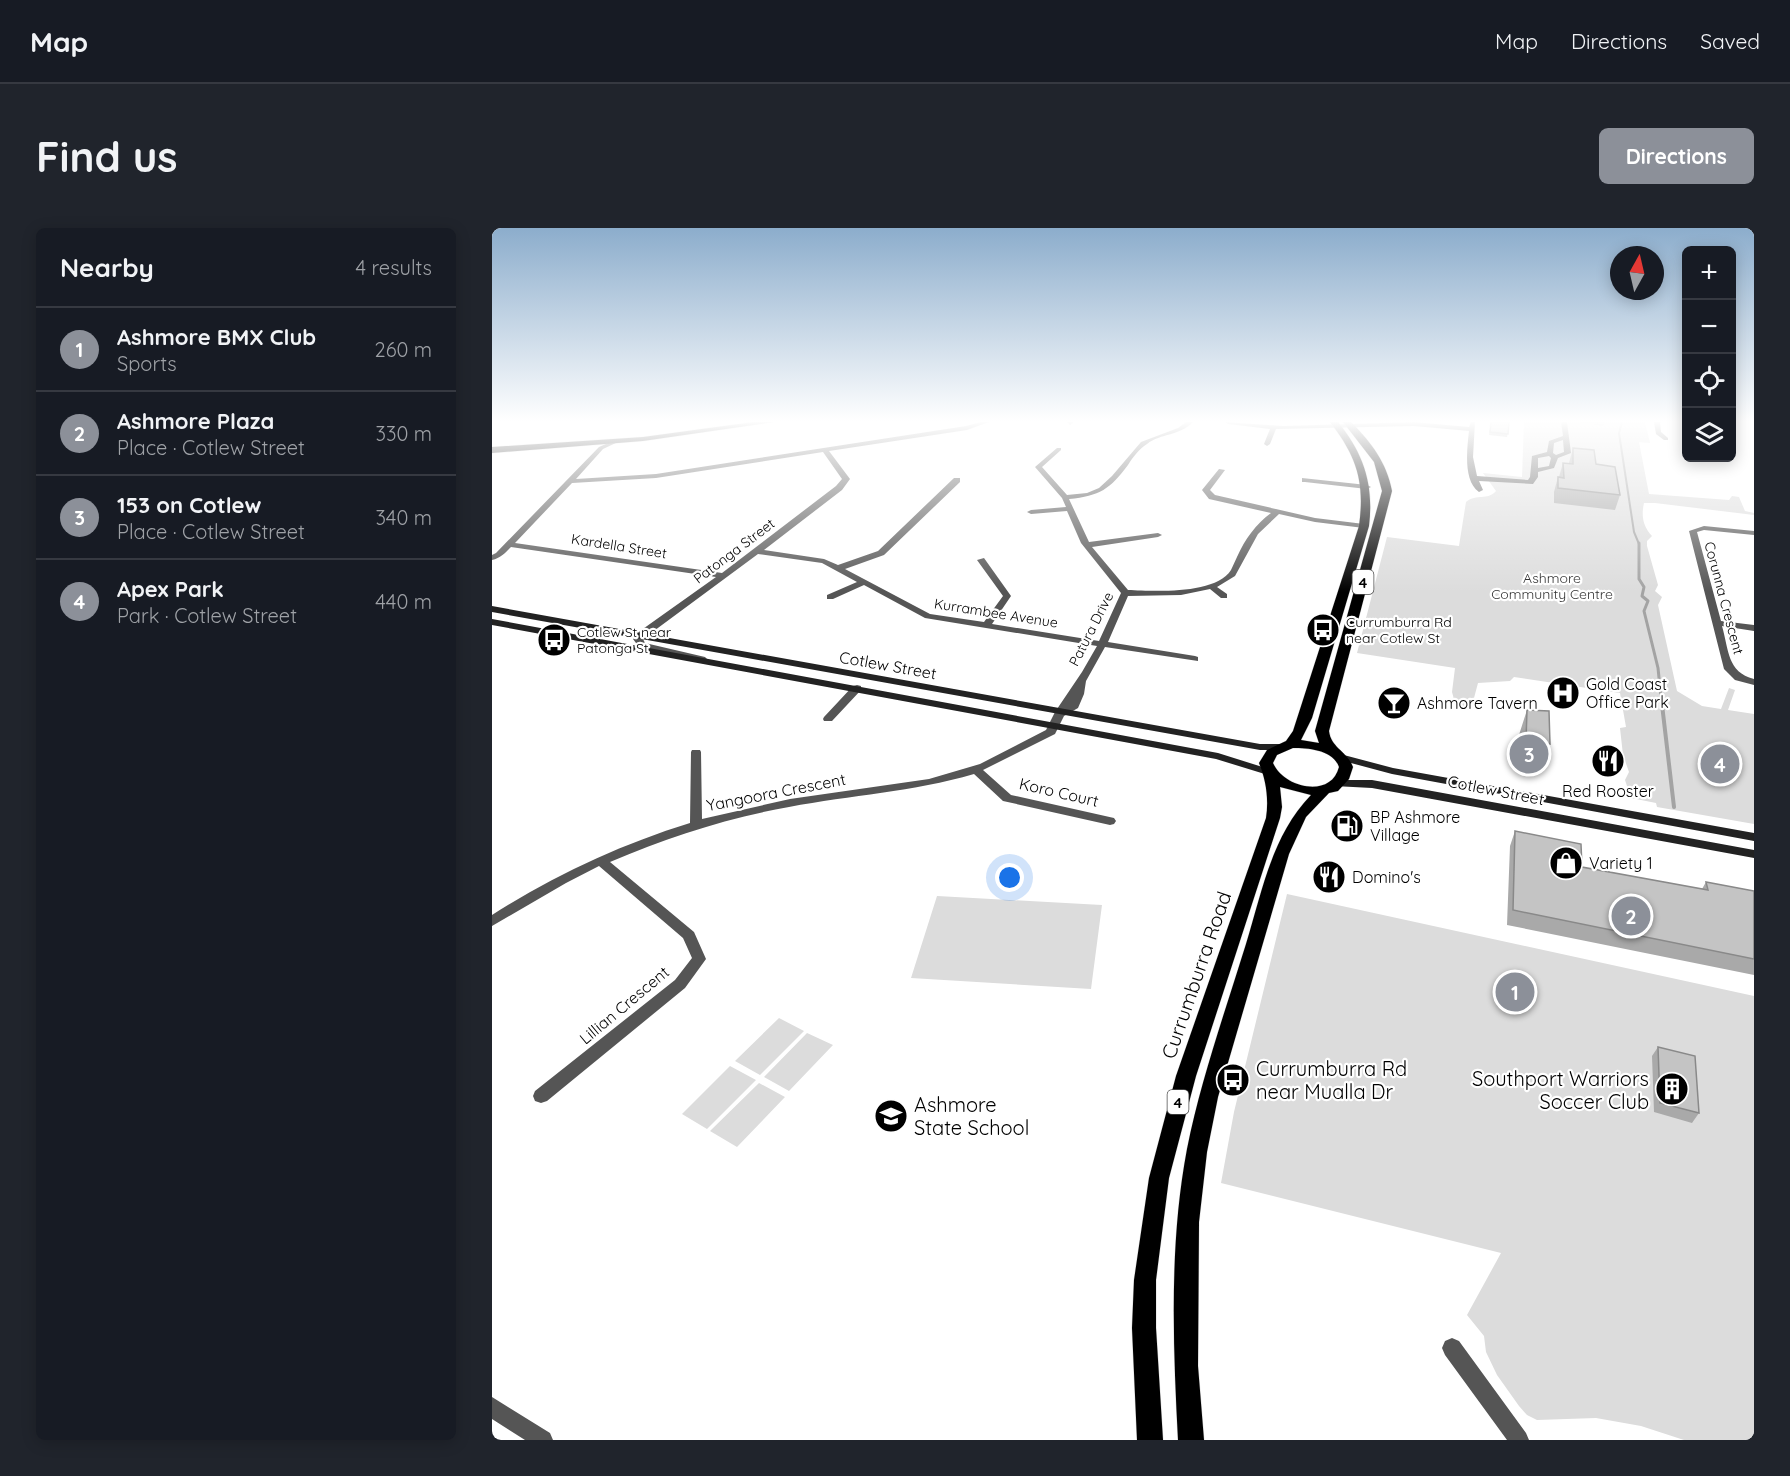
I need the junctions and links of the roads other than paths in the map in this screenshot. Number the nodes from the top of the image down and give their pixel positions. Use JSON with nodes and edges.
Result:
{"nodes":[{"id":1,"x":1473,"y":478,"type":"edge"},
{"id":2,"x":573,"y":479,"type":"edge"},
{"id":3,"x":612,"y":479,"type":"edge"},
{"id":4,"x":846,"y":479,"type":"edge"},
{"id":5,"x":1048,"y":479,"type":"edge"},
{"id":6,"x":1112,"y":479,"type":"edge"},
{"id":7,"x":1215,"y":479,"type":"edge"},
{"id":8,"x":1365,"y":479,"type":"edge"},
{"id":9,"x":1385,"y":479,"type":"edge"},
{"id":10,"x":1481,"y":479,"type":"edge"},
{"id":11,"x":1533,"y":479,"type":"edge"},
{"id":12,"x":957,"y":480,"type":"dead end"},
{"id":13,"x":1305,"y":480,"type":"dead end"},
{"id":14,"x":571,"y":481,"type":"junction"},
{"id":15,"x":1367,"y":487,"type":"junction"},
{"id":16,"x":1479,"y":490,"type":"dead end"},
{"id":17,"x":1065,"y":497,"type":"junction"},
{"id":18,"x":1384,"y":507,"type":"junction"},
{"id":19,"x":1070,"y":509,"type":"junction"},
{"id":20,"x":1031,"y":512,"type":"dead end"},
{"id":21,"x":1277,"y":512,"type":"junction"},
{"id":22,"x":1364,"y":526,"type":"junction"},
{"id":23,"x":1754,"y":533,"type":"edge"},
{"id":24,"x":1158,"y":535,"type":"dead end"},
{"id":25,"x":509,"y":544,"type":"junction"},
{"id":26,"x":1087,"y":545,"type":"junction"},
{"id":27,"x":756,"y":551,"type":"junction"},
{"id":28,"x":492,"y":558,"type":"edge"},
{"id":29,"x":981,"y":560,"type":"dead end"},
{"id":30,"x":838,"y":568,"type":"junction"},
{"id":31,"x":724,"y":576,"type":"junction"},
{"id":32,"x":864,"y":582,"type":"junction"},
{"id":33,"x":1210,"y":586,"type":"junction"},
{"id":34,"x":1125,"y":593,"type":"junction"},
{"id":35,"x":1224,"y":596,"type":"dead end"},
{"id":36,"x":830,"y":597,"type":"dead end"},
{"id":37,"x":492,"y":609,"type":"edge"},
{"id":38,"x":665,"y":619,"type":"junction"},
{"id":39,"x":492,"y":622,"type":"edge"},
{"id":40,"x":1718,"y":623,"type":"junction"},
{"id":41,"x":986,"y":626,"type":"junction"},
{"id":42,"x":1754,"y":628,"type":"edge"},
{"id":43,"x":640,"y":636,"type":"junction"},
{"id":44,"x":673,"y":642,"type":"junction"},
{"id":45,"x":1101,"y":644,"type":"junction"},
{"id":46,"x":1195,"y":659,"type":"dead end"},
{"id":47,"x":706,"y":661,"type":"junction"},
{"id":48,"x":1754,"y":682,"type":"edge"},
{"id":49,"x":857,"y":688,"type":"junction"},
{"id":50,"x":1062,"y":713,"type":"junction"},
{"id":51,"x":828,"y":719,"type":"dead end"},
{"id":52,"x":1052,"y":725,"type":"junction"},
{"id":53,"x":1285,"y":745,"type":"junction"},
{"id":54,"x":696,"y":752,"type":"dead end"},
{"id":55,"x":1335,"y":754,"type":"junction"},
{"id":56,"x":975,"y":769,"type":"junction"},
{"id":57,"x":1270,"y":774,"type":"junction"},
{"id":58,"x":1331,"y":787,"type":"junction"},
{"id":59,"x":1110,"y":821,"type":"dead end"},
{"id":60,"x":696,"y":825,"type":"junction"},
{"id":61,"x":1754,"y":837,"type":"edge"},
{"id":62,"x":1754,"y":854,"type":"edge"},
{"id":63,"x":600,"y":860,"type":"junction"},
{"id":64,"x":492,"y":921,"type":"edge"},
{"id":65,"x":541,"y":1096,"type":"dead end"},
{"id":66,"x":1452,"y":1348,"type":"dead end"},
{"id":67,"x":492,"y":1407,"type":"edge"},
{"id":68,"x":543,"y":1440,"type":"edge"},
{"id":69,"x":1150,"y":1440,"type":"edge"},
{"id":70,"x":1191,"y":1440,"type":"edge"},
{"id":71,"x":1519,"y":1440,"type":"edge"}],
"edges":[{"from":1,"to":16,"type":"street"},
{"from":2,"to":14,"type":"street"},
{"from":3,"to":14,"type":"street"},
{"from":4,"to":27,"type":"street","name":"Patonga Street"},
{"from":5,"to":17,"type":"street","name":"Patura Drive"},
{"from":6,"to":17,"type":"street"},
{"from":7,"to":21,"type":"street"},
{"from":8,"to":15,"type":"main road","number":"4"},
{"from":9,"to":18,"type":"main road","number":"4"},
{"from":10,"to":11,"type":"street"},
{"from":12,"to":30,"type":"street"},
{"from":13,"to":15,"type":"street"},
{"from":14,"to":25,"type":"street"},
{"from":15,"to":22,"type":"main road","number":"4"},
{"from":17,"to":19,"type":"street","name":"Patura Drive"},
{"from":18,"to":22,"type":"main road"},
{"from":18,"to":55,"type":"main road","number":"4"},
{"from":19,"to":20,"type":"street"},
{"from":19,"to":26,"type":"street","name":"Patura Drive"},
{"from":21,"to":22,"type":"street"},
{"from":21,"to":33,"type":"street"},
{"from":22,"to":53,"type":"main road","number":"4"},
{"from":23,"to":40,"type":"street","name":"Corunna Crescent"},
{"from":24,"to":26,"type":"street"},
{"from":25,"to":28,"type":"street"},
{"from":25,"to":31,"type":"street","name":"Kardella Street"},
{"from":26,"to":34,"type":"street","name":"Patura Drive"},
{"from":27,"to":30,"type":"street","name":"Kurrambee Avenue"},
{"from":27,"to":31,"type":"street","name":"Patonga Street"},
{"from":29,"to":41,"type":"street"},
{"from":30,"to":32,"type":"street","name":"Kurrambee Avenue"},
{"from":31,"to":38,"type":"street","name":"Patonga Street"},
{"from":32,"to":36,"type":"street"},
{"from":32,"to":41,"type":"street","name":"Kurrambee Avenue"},
{"from":33,"to":34,"type":"street"},
{"from":33,"to":35,"type":"street"},
{"from":34,"to":45,"type":"street","name":"Patura Drive"},
{"from":37,"to":43,"type":"main road","name":"Cotlew Street"},
{"from":38,"to":43,"type":"street","name":"Patonga Street"},
{"from":38,"to":44,"type":"street"},
{"from":39,"to":47,"type":"main road","name":"Cotlew Street"},
{"from":40,"to":42,"type":"street"},
{"from":40,"to":48,"type":"street","name":"Corunna Crescent"},
{"from":41,"to":45,"type":"street","name":"Kurrambee Avenue"},
{"from":43,"to":44,"type":"main road","name":"Cotlew Street"},
{"from":43,"to":47,"type":"street"},
{"from":44,"to":50,"type":"main road","name":"Cotlew Street"},
{"from":45,"to":46,"type":"street","name":"Kurrambee Avenue"},
{"from":45,"to":50,"type":"street","name":"Patura Drive"},
{"from":47,"to":49,"type":"main road","name":"Cotlew Street"},
{"from":49,"to":51,"type":"street"},
{"from":49,"to":52,"type":"main road","name":"Cotlew Street"},
{"from":50,"to":52,"type":"street","name":"Patura Drive"},
{"from":50,"to":53,"type":"main road","name":"Cotlew Street"},
{"from":52,"to":56,"type":"street","name":"Yangoora Crescent"},
{"from":52,"to":57,"type":"main road","name":"Cotlew Street"},
{"from":53,"to":55,"type":"main road"},
{"from":53,"to":57,"type":"main road","number":"4"},
{"from":54,"to":60,"type":"street"},
{"from":55,"to":58,"type":"main road","number":"4"},
{"from":55,"to":61,"type":"main road","name":"Cotlew Street"},
{"from":56,"to":59,"type":"street","name":"Koro Court"},
{"from":56,"to":60,"type":"street","name":"Yangoora Crescent"},
{"from":57,"to":58,"type":"main road"},
{"from":57,"to":69,"type":"main road","name":"Currumburra Road","number":"4"},
{"from":58,"to":62,"type":"main road","name":"Cotlew Street"},
{"from":58,"to":70,"type":"main road","number":"4"},
{"from":60,"to":63,"type":"street","name":"Yangoora Crescent"},
{"from":63,"to":64,"type":"street","name":"Yangoora Crescent"},
{"from":63,"to":65,"type":"street","name":"Lillian Crescent"},
{"from":66,"to":71,"type":"street"},
{"from":67,"to":68,"type":"street"}]}
